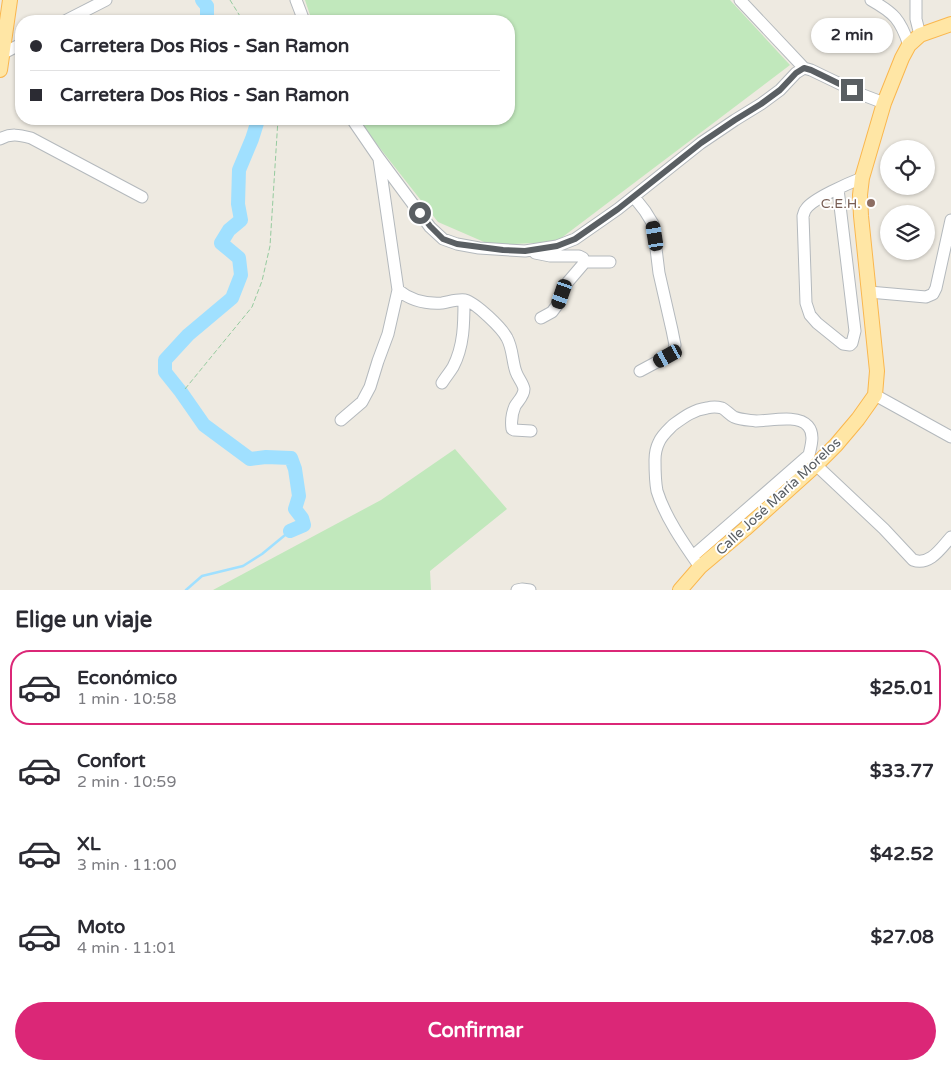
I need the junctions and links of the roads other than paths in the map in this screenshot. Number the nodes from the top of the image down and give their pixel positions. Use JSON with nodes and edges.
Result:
{"nodes":[{"id":1,"x":10,"y":0,"type":"edge"},
{"id":2,"x":106,"y":0,"type":"edge"},
{"id":3,"x":296,"y":0,"type":"edge"},
{"id":4,"x":740,"y":0,"type":"edge"},
{"id":5,"x":871,"y":0,"type":"edge"},
{"id":6,"x":916,"y":0,"type":"edge"},
{"id":7,"x":77,"y":15,"type":"edge"},
{"id":8,"x":302,"y":15,"type":"edge"},
{"id":9,"x":951,"y":24,"type":"edge"},
{"id":10,"x":920,"y":35,"type":"junction"},
{"id":11,"x":909,"y":45,"type":"junction"},
{"id":12,"x":15,"y":47,"type":"edge"},
{"id":13,"x":2,"y":54,"type":"junction"},
{"id":14,"x":804,"y":68,"type":"junction"},
{"id":15,"x":0,"y":70,"type":"edge"},
{"id":16,"x":884,"y":103,"type":"junction"},
{"id":17,"x":356,"y":125,"type":"edge"},
{"id":18,"x":0,"y":139,"type":"edge"},
{"id":19,"x":378,"y":157,"type":"junction"},
{"id":20,"x":862,"y":178,"type":"junction"},
{"id":21,"x":838,"y":189,"type":"junction"},
{"id":22,"x":634,"y":197,"type":"junction"},
{"id":23,"x":142,"y":198,"type":"dead end"},
{"id":24,"x":951,"y":220,"type":"edge"},
{"id":25,"x":525,"y":251,"type":"junction"},
{"id":26,"x":585,"y":262,"type":"junction"},
{"id":27,"x":610,"y":262,"type":"dead end"},
{"id":28,"x":398,"y":290,"type":"junction"},
{"id":29,"x":869,"y":292,"type":"junction"},
{"id":30,"x":464,"y":300,"type":"junction"},
{"id":31,"x":541,"y":318,"type":"dead end"},
{"id":32,"x":640,"y":371,"type":"dead end"},
{"id":33,"x":442,"y":383,"type":"dead end"},
{"id":34,"x":875,"y":395,"type":"junction"},
{"id":35,"x":341,"y":420,"type":"dead end"},
{"id":36,"x":532,"y":431,"type":"dead end"},
{"id":37,"x":951,"y":437,"type":"edge"},
{"id":38,"x":816,"y":465,"type":"junction"},
{"id":39,"x":951,"y":537,"type":"edge"},
{"id":40,"x":696,"y":561,"type":"junction"},
{"id":41,"x":517,"y":590,"type":"edge"},
{"id":42,"x":530,"y":590,"type":"edge"},
{"id":43,"x":680,"y":590,"type":"edge"}],
"edges":[{"from":1,"to":13,"type":"main road"},
{"from":2,"to":7,"type":"street"},
{"from":3,"to":8,"type":"street"},
{"from":4,"to":14,"type":"street"},
{"from":5,"to":11,"type":"street"},
{"from":6,"to":10,"type":"street"},
{"from":9,"to":10,"type":"main road"},
{"from":10,"to":11,"type":"main road"},
{"from":11,"to":16,"type":"main road"},
{"from":12,"to":13,"type":"street"},
{"from":13,"to":15,"type":"main road"},
{"from":14,"to":16,"type":"street"},
{"from":14,"to":22,"type":"street"},
{"from":16,"to":20,"type":"main road"},
{"from":17,"to":19,"type":"street"},
{"from":18,"to":23,"type":"street"},
{"from":19,"to":25,"type":"street"},
{"from":19,"to":28,"type":"street"},
{"from":20,"to":21,"type":"street"},
{"from":20,"to":29,"type":"main road"},
{"from":21,"to":21,"type":"street"},
{"from":22,"to":25,"type":"street"},
{"from":22,"to":32,"type":"street"},
{"from":24,"to":29,"type":"street"},
{"from":25,"to":26,"type":"street"},
{"from":26,"to":27,"type":"street"},
{"from":26,"to":31,"type":"street"},
{"from":28,"to":30,"type":"street"},
{"from":28,"to":35,"type":"street"},
{"from":29,"to":34,"type":"main road"},
{"from":30,"to":33,"type":"street"},
{"from":30,"to":36,"type":"street"},
{"from":34,"to":37,"type":"street"},
{"from":34,"to":38,"type":"main road","name":"Calle José María Morelos"},
{"from":38,"to":39,"type":"street"},
{"from":38,"to":40,"type":"main road","name":"Calle José María Morelos"},
{"from":40,"to":40,"type":"street"},
{"from":40,"to":43,"type":"main road","name":"Calle José María Morelos"},
{"from":41,"to":42,"type":"street"}]}
